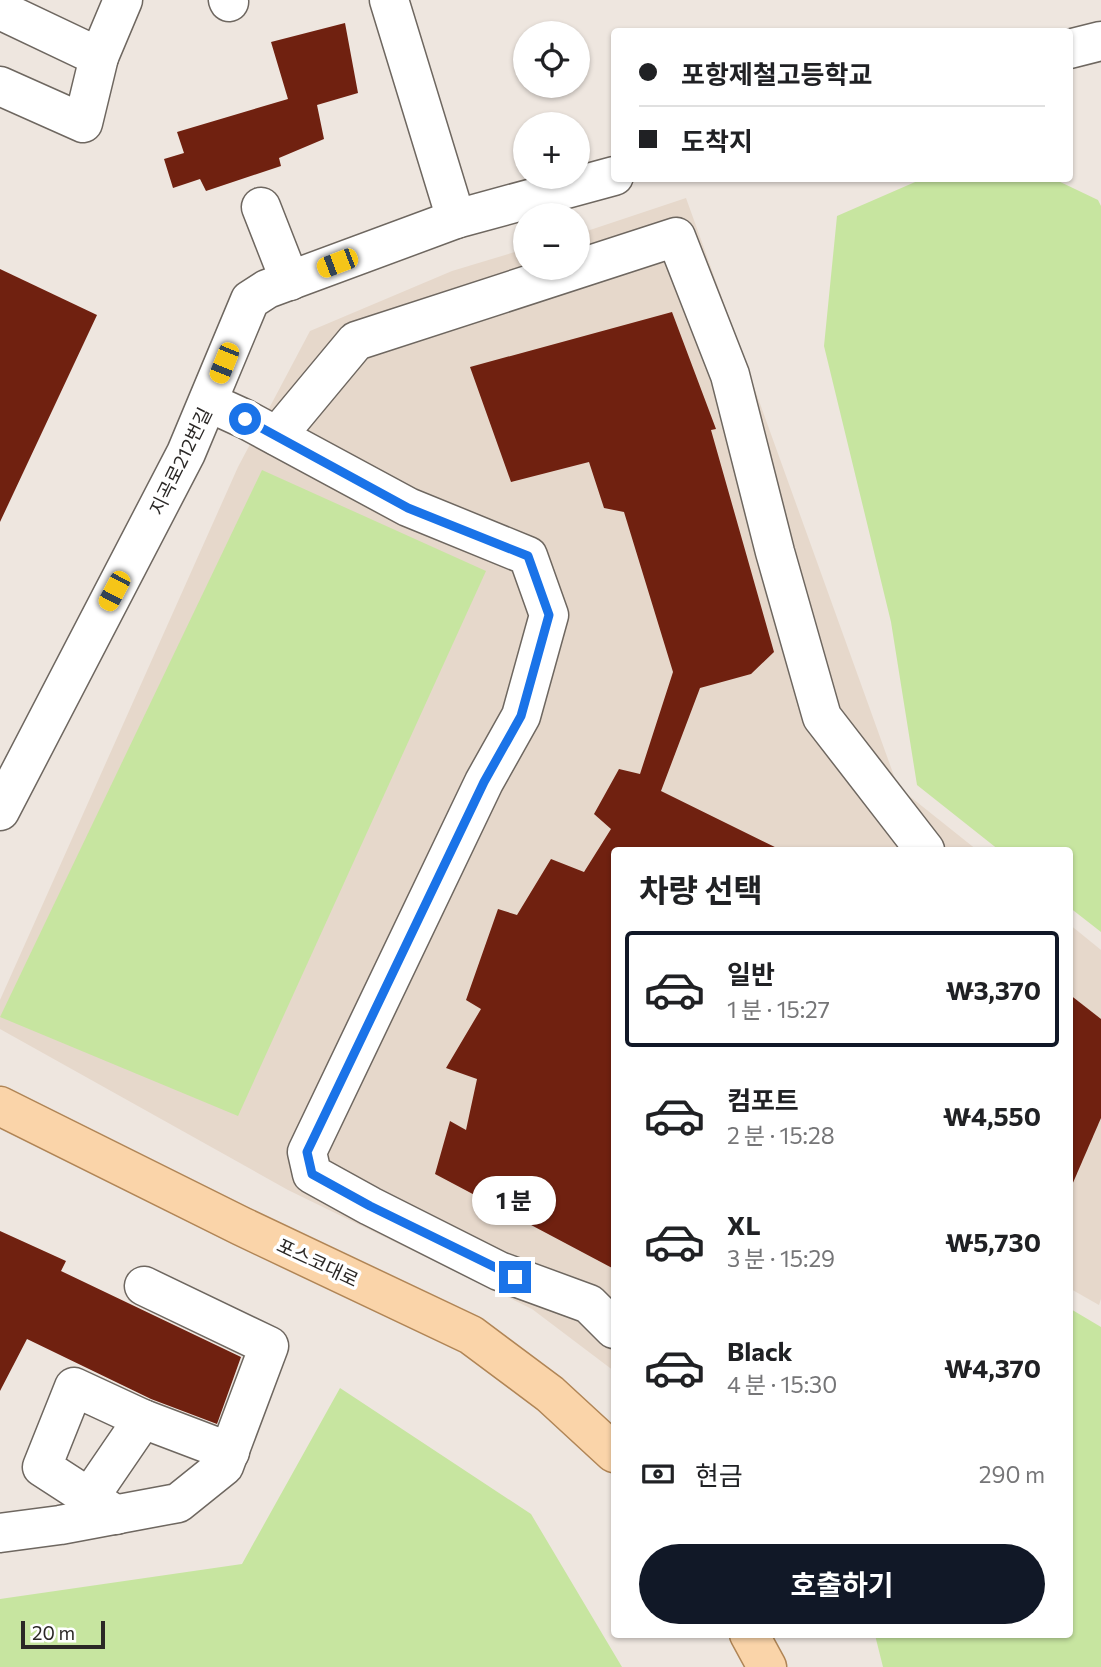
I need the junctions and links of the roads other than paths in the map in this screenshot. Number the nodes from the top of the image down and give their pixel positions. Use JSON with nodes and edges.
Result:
{"nodes":[{"id":1,"x":124,"y":0,"type":"edge"},
{"id":2,"x":389,"y":0,"type":"edge"},
{"id":3,"x":0,"y":10,"type":"edge"},
{"id":4,"x":1101,"y":41,"type":"edge"},
{"id":5,"x":1073,"y":48,"type":"edge"},
{"id":6,"x":99,"y":57,"type":"junction"},
{"id":7,"x":0,"y":86,"type":"edge"},
{"id":8,"x":611,"y":177,"type":"edge"},
{"id":9,"x":261,"y":207,"type":"dead end"},
{"id":10,"x":456,"y":219,"type":"junction"},
{"id":11,"x":290,"y":281,"type":"junction"},
{"id":12,"x":208,"y":402,"type":"junction"},
{"id":13,"x":277,"y":436,"type":"junction"},
{"id":14,"x":0,"y":811,"type":"edge"},
{"id":15,"x":923,"y":847,"type":"edge"},
{"id":16,"x":0,"y":1106,"type":"edge"},
{"id":17,"x":144,"y":1286,"type":"dead end"},
{"id":18,"x":611,"y":1326,"type":"edge"},
{"id":19,"x":143,"y":1419,"type":"junction"},
{"id":20,"x":611,"y":1450,"type":"edge"},
{"id":21,"x":230,"y":1452,"type":"junction"},
{"id":22,"x":102,"y":1506,"type":"junction"},
{"id":23,"x":0,"y":1533,"type":"edge"},
{"id":24,"x":751,"y":1638,"type":"edge"},
{"id":25,"x":767,"y":1667,"type":"edge"}],
"edges":[{"from":1,"to":6,"type":"street"},
{"from":2,"to":10,"type":"street"},
{"from":3,"to":6,"type":"street"},
{"from":4,"to":5,"type":"street"},
{"from":6,"to":7,"type":"street"},
{"from":8,"to":10,"type":"street","name":"지곡로212번길"},
{"from":9,"to":11,"type":"street"},
{"from":10,"to":11,"type":"street","name":"지곡로212번길"},
{"from":11,"to":12,"type":"street","name":"지곡로212번길"},
{"from":12,"to":13,"type":"street"},
{"from":12,"to":14,"type":"street","name":"지곡로212번길"},
{"from":13,"to":15,"type":"street"},
{"from":13,"to":18,"type":"street"},
{"from":16,"to":20,"type":"main road","name":"포스코대로"},
{"from":17,"to":21,"type":"street"},
{"from":19,"to":21,"type":"street"},
{"from":19,"to":22,"type":"street"},
{"from":19,"to":22,"type":"street"},
{"from":21,"to":22,"type":"street"},
{"from":22,"to":23,"type":"street"},
{"from":24,"to":25,"type":"main road"}]}
